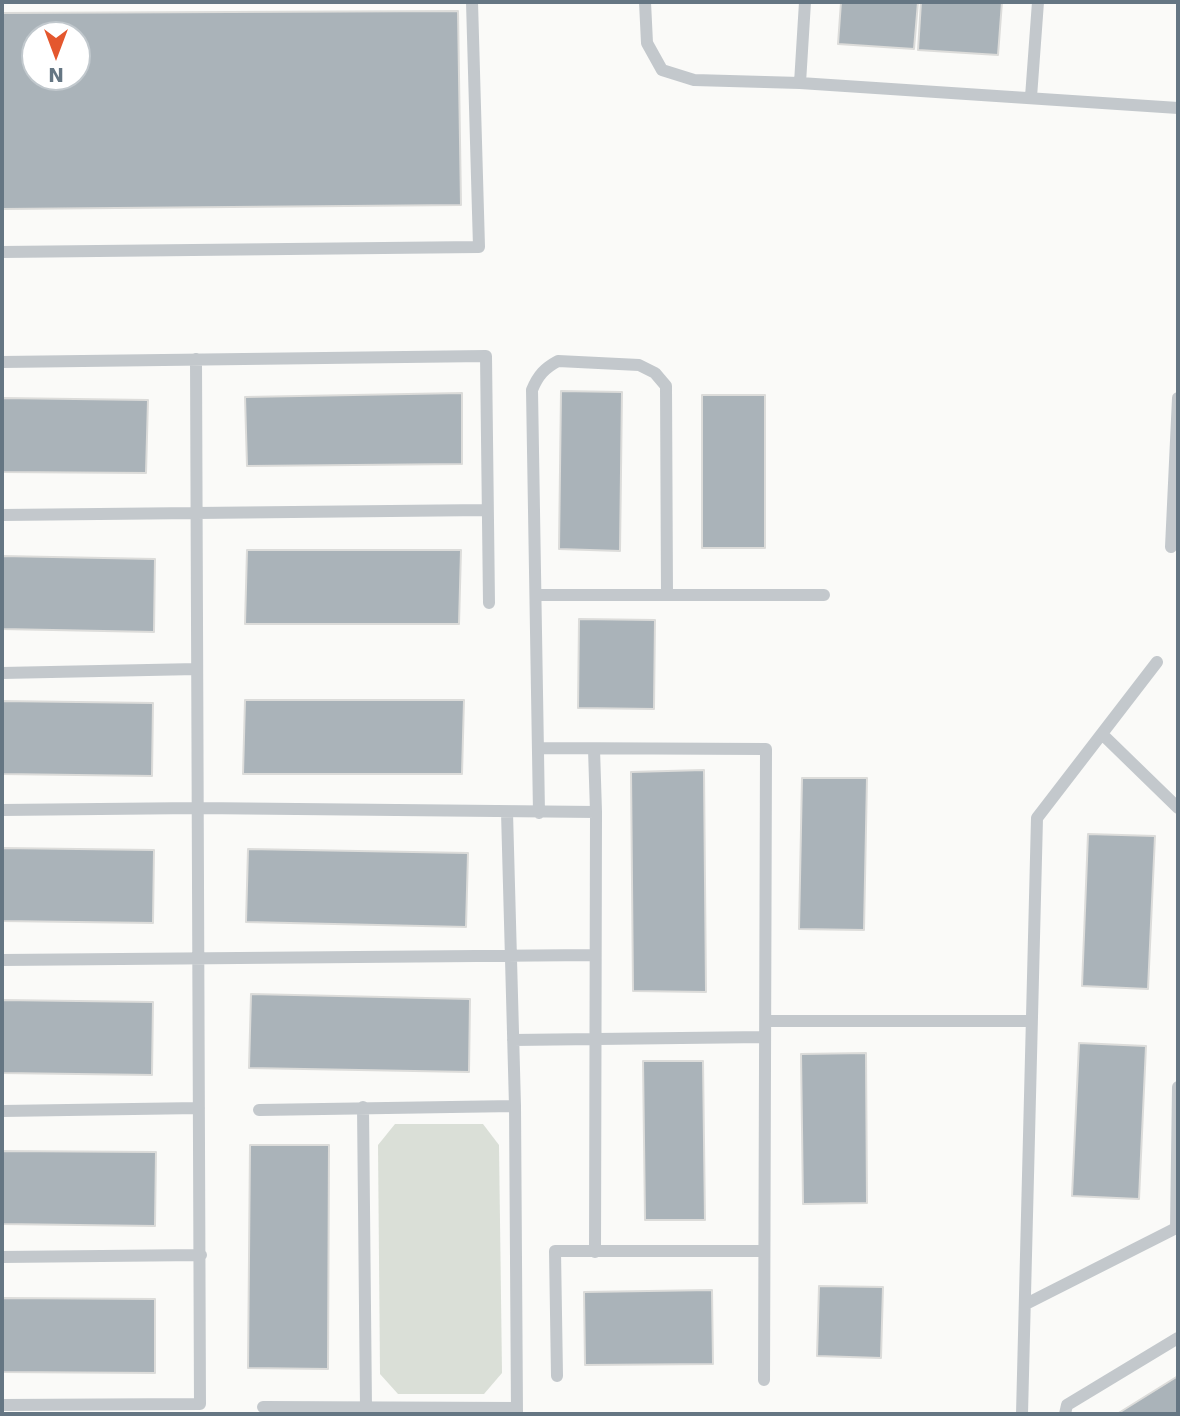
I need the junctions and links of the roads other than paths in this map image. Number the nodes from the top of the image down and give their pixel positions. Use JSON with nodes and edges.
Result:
{"nodes":[{"id":1,"x":472,"y":2,"type":"edge"},
{"id":2,"x":645,"y":2,"type":"edge"},
{"id":3,"x":805,"y":2,"type":"edge"},
{"id":4,"x":1038,"y":2,"type":"edge"},
{"id":5,"x":800,"y":83,"type":"junction"},
{"id":6,"x":1031,"y":97,"type":"junction"},
{"id":7,"x":1178,"y":108,"type":"edge"},
{"id":8,"x":2,"y":252,"type":"edge"},
{"id":9,"x":196,"y":359,"type":"junction"},
{"id":10,"x":2,"y":362,"type":"edge"},
{"id":11,"x":1178,"y":398,"type":"edge"},
{"id":12,"x":486,"y":510,"type":"junction"},
{"id":13,"x":198,"y":513,"type":"junction"},
{"id":14,"x":2,"y":515,"type":"edge"},
{"id":15,"x":1171,"y":547,"type":"dead end"},
{"id":16,"x":536,"y":595,"type":"junction"},
{"id":17,"x":667,"y":595,"type":"junction"},
{"id":18,"x":824,"y":595,"type":"dead end"},
{"id":19,"x":489,"y":603,"type":"dead end"},
{"id":20,"x":1157,"y":662,"type":"dead end"},
{"id":21,"x":197,"y":670,"type":"junction"},
{"id":22,"x":2,"y":673,"type":"edge"},
{"id":23,"x":1102,"y":734,"type":"junction"},
{"id":24,"x":539,"y":747,"type":"junction"},
{"id":25,"x":594,"y":749,"type":"junction"},
{"id":26,"x":197,"y":808,"type":"junction"},
{"id":27,"x":1178,"y":808,"type":"edge"},
{"id":28,"x":2,"y":810,"type":"edge"},
{"id":29,"x":507,"y":812,"type":"junction"},
{"id":30,"x":596,"y":812,"type":"junction"},
{"id":31,"x":539,"y":813,"type":"junction"},
{"id":32,"x":595,"y":955,"type":"junction"},
{"id":33,"x":511,"y":956,"type":"junction"},
{"id":34,"x":2,"y":960,"type":"edge"},
{"id":35,"x":198,"y":960,"type":"junction"},
{"id":36,"x":766,"y":1021,"type":"junction"},
{"id":37,"x":1031,"y":1021,"type":"junction"},
{"id":38,"x":765,"y":1037,"type":"junction"},
{"id":39,"x":513,"y":1040,"type":"junction"},
{"id":40,"x":595,"y":1040,"type":"junction"},
{"id":41,"x":1178,"y":1087,"type":"edge"},
{"id":42,"x":514,"y":1106,"type":"junction"},
{"id":43,"x":363,"y":1107,"type":"junction"},
{"id":44,"x":199,"y":1108,"type":"junction"},
{"id":45,"x":259,"y":1110,"type":"dead end"},
{"id":46,"x":2,"y":1111,"type":"edge"},
{"id":47,"x":1177,"y":1228,"type":"edge"},
{"id":48,"x":765,"y":1251,"type":"junction"},
{"id":49,"x":595,"y":1252,"type":"junction"},
{"id":50,"x":201,"y":1255,"type":"junction"},
{"id":51,"x":2,"y":1257,"type":"edge"},
{"id":52,"x":1026,"y":1304,"type":"junction"},
{"id":53,"x":1178,"y":1338,"type":"edge"},
{"id":54,"x":556,"y":1376,"type":"dead end"},
{"id":55,"x":764,"y":1380,"type":"dead end"},
{"id":56,"x":2,"y":1405,"type":"edge"},
{"id":57,"x":263,"y":1407,"type":"dead end"},
{"id":58,"x":366,"y":1408,"type":"junction"},
{"id":59,"x":517,"y":1411,"type":"edge"},
{"id":60,"x":1022,"y":1414,"type":"edge"},
{"id":61,"x":1065,"y":1414,"type":"edge"}],
"edges":[{"from":1,"to":8,"type":"lane"},
{"from":2,"to":5,"type":"lane"},
{"from":3,"to":5,"type":"lane"},
{"from":4,"to":6,"type":"lane"},
{"from":5,"to":6,"type":"lane"},
{"from":6,"to":7,"type":"lane"},
{"from":9,"to":10,"type":"lane"},
{"from":9,"to":12,"type":"lane"},
{"from":9,"to":13,"type":"lane"},
{"from":11,"to":15,"type":"lane"},
{"from":12,"to":13,"type":"lane"},
{"from":12,"to":19,"type":"lane"},
{"from":13,"to":14,"type":"lane"},
{"from":13,"to":21,"type":"lane"},
{"from":16,"to":17,"type":"lane"},
{"from":16,"to":17,"type":"lane"},
{"from":16,"to":24,"type":"lane"},
{"from":17,"to":18,"type":"lane"},
{"from":20,"to":23,"type":"lane"},
{"from":21,"to":22,"type":"lane"},
{"from":21,"to":26,"type":"lane"},
{"from":23,"to":27,"type":"lane"},
{"from":23,"to":37,"type":"lane"},
{"from":24,"to":25,"type":"lane"},
{"from":24,"to":31,"type":"lane"},
{"from":25,"to":30,"type":"lane"},
{"from":25,"to":36,"type":"lane"},
{"from":26,"to":28,"type":"lane"},
{"from":26,"to":29,"type":"lane"},
{"from":26,"to":35,"type":"lane"},
{"from":29,"to":31,"type":"lane"},
{"from":29,"to":33,"type":"lane"},
{"from":30,"to":31,"type":"lane"},
{"from":30,"to":32,"type":"lane"},
{"from":32,"to":33,"type":"lane"},
{"from":32,"to":40,"type":"lane"},
{"from":33,"to":35,"type":"lane"},
{"from":33,"to":39,"type":"lane"},
{"from":34,"to":35,"type":"lane"},
{"from":35,"to":44,"type":"lane"},
{"from":36,"to":37,"type":"lane"},
{"from":36,"to":38,"type":"lane"},
{"from":37,"to":52,"type":"lane"},
{"from":38,"to":40,"type":"lane"},
{"from":38,"to":48,"type":"lane"},
{"from":39,"to":40,"type":"lane"},
{"from":39,"to":42,"type":"lane"},
{"from":40,"to":49,"type":"lane"},
{"from":41,"to":47,"type":"lane"},
{"from":42,"to":43,"type":"lane"},
{"from":42,"to":59,"type":"lane"},
{"from":43,"to":45,"type":"lane"},
{"from":43,"to":58,"type":"lane"},
{"from":44,"to":46,"type":"lane"},
{"from":44,"to":50,"type":"lane"},
{"from":47,"to":52,"type":"lane"},
{"from":48,"to":49,"type":"lane"},
{"from":48,"to":55,"type":"lane"},
{"from":49,"to":54,"type":"lane"},
{"from":50,"to":51,"type":"lane"},
{"from":50,"to":56,"type":"lane"},
{"from":52,"to":60,"type":"lane"},
{"from":53,"to":61,"type":"lane"},
{"from":57,"to":58,"type":"lane"},
{"from":58,"to":59,"type":"lane"}]}
